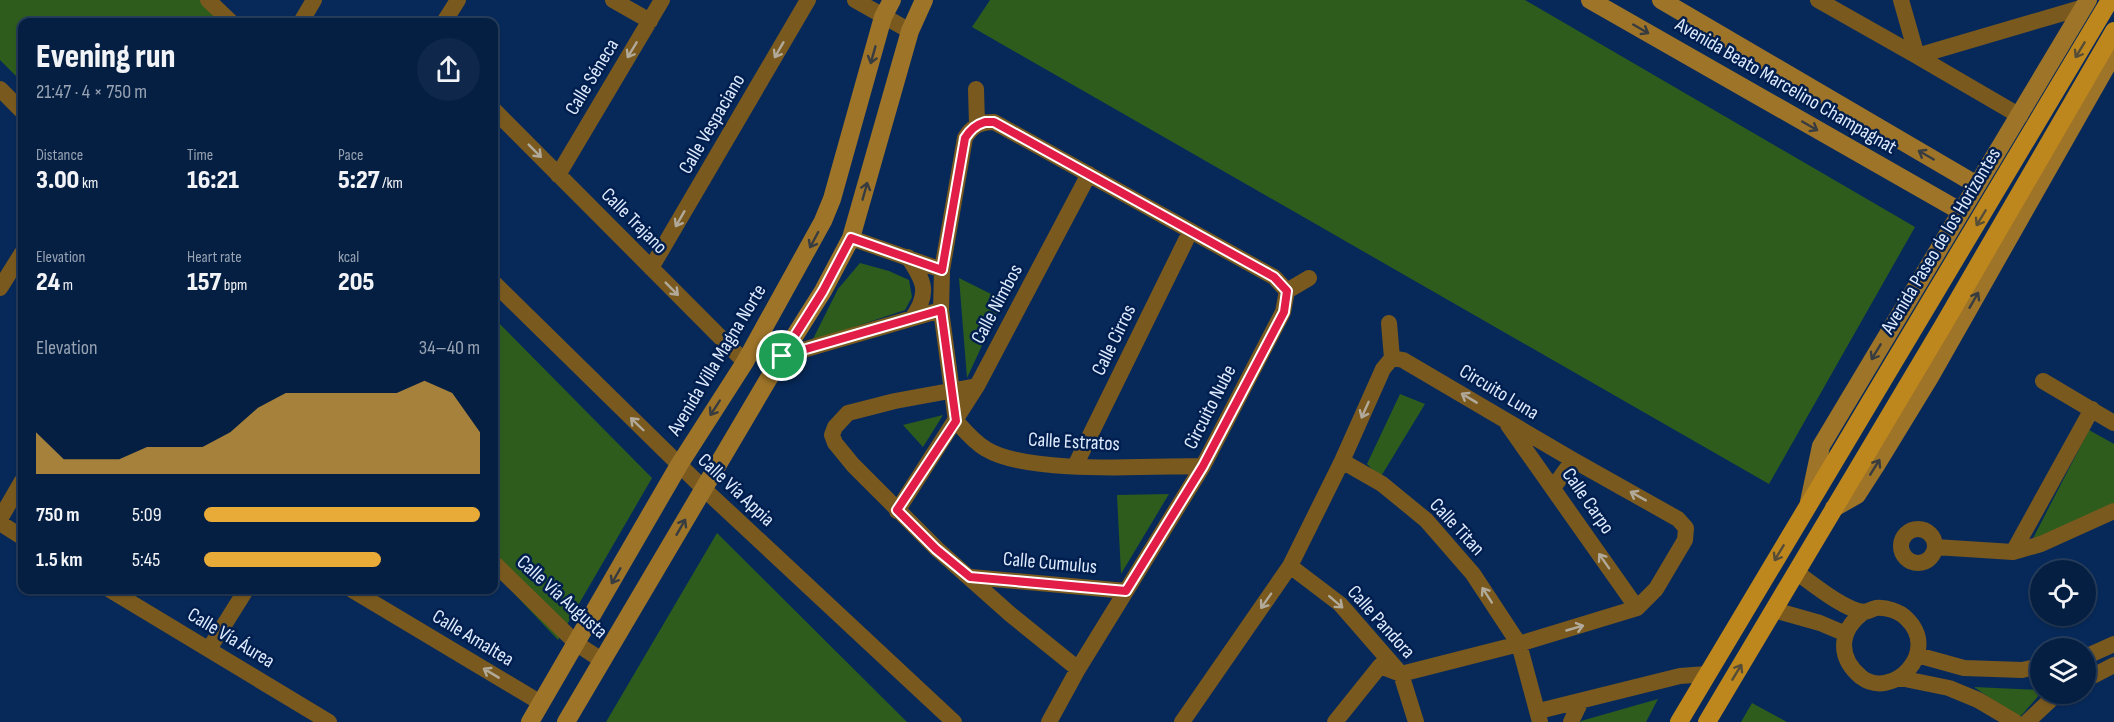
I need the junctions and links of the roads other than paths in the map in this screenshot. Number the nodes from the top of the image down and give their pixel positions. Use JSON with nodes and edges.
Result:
{"nodes":[{"id":1,"x":208,"y":0,"type":"edge"},
{"id":2,"x":314,"y":0,"type":"edge"},
{"id":3,"x":458,"y":0,"type":"edge"},
{"id":4,"x":613,"y":0,"type":"edge"},
{"id":5,"x":662,"y":0,"type":"edge"},
{"id":6,"x":808,"y":0,"type":"edge"},
{"id":7,"x":855,"y":0,"type":"edge"},
{"id":8,"x":892,"y":0,"type":"edge"},
{"id":9,"x":924,"y":0,"type":"edge"},
{"id":10,"x":1661,"y":0,"type":"edge"},
{"id":11,"x":1818,"y":0,"type":"edge"},
{"id":12,"x":1901,"y":0,"type":"edge"},
{"id":13,"x":2110,"y":0,"type":"edge"},
{"id":14,"x":1597,"y":2,"type":"edge"},
{"id":15,"x":2086,"y":3,"type":"edge"},
{"id":16,"x":884,"y":17,"type":"junction"},
{"id":17,"x":227,"y":18,"type":"edge"},
{"id":18,"x":303,"y":18,"type":"edge"},
{"id":19,"x":447,"y":18,"type":"edge"},
{"id":20,"x":650,"y":21,"type":"junction"},
{"id":21,"x":910,"y":31,"type":"junction"},
{"id":22,"x":2114,"y":32,"type":"edge"},
{"id":23,"x":2114,"y":53,"type":"edge"},
{"id":24,"x":1917,"y":56,"type":"junction"},
{"id":25,"x":0,"y":89,"type":"edge"},
{"id":26,"x":976,"y":89,"type":"dead end"},
{"id":27,"x":18,"y":107,"type":"edge"},
{"id":28,"x":498,"y":114,"type":"edge"},
{"id":29,"x":2020,"y":116,"type":"junction"},
{"id":30,"x":978,"y":124,"type":"junction"},
{"id":31,"x":1089,"y":174,"type":"junction"},
{"id":32,"x":558,"y":175,"type":"junction"},
{"id":33,"x":1977,"y":185,"type":"junction"},
{"id":34,"x":1960,"y":211,"type":"junction"},
{"id":35,"x":1190,"y":232,"type":"junction"},
{"id":36,"x":851,"y":238,"type":"junction"},
{"id":37,"x":908,"y":257,"type":"junction"},
{"id":38,"x":18,"y":259,"type":"edge"},
{"id":39,"x":651,"y":268,"type":"junction"},
{"id":40,"x":942,"y":270,"type":"junction"},
{"id":41,"x":1309,"y":278,"type":"dead end"},
{"id":42,"x":498,"y":287,"type":"edge"},
{"id":43,"x":0,"y":288,"type":"edge"},
{"id":44,"x":1287,"y":291,"type":"junction"},
{"id":45,"x":941,"y":310,"type":"junction"},
{"id":46,"x":913,"y":317,"type":"junction"},
{"id":47,"x":1389,"y":323,"type":"dead end"},
{"id":48,"x":782,"y":356,"type":"junction"},
{"id":49,"x":1392,"y":358,"type":"junction"},
{"id":50,"x":745,"y":362,"type":"junction"},
{"id":51,"x":2043,"y":381,"type":"dead end"},
{"id":52,"x":977,"y":386,"type":"junction"},
{"id":53,"x":951,"y":389,"type":"junction"},
{"id":54,"x":2092,"y":409,"type":"junction"},
{"id":55,"x":1503,"y":419,"type":"junction"},
{"id":56,"x":956,"y":421,"type":"junction"},
{"id":57,"x":2114,"y":423,"type":"edge"},
{"id":58,"x":1573,"y":460,"type":"junction"},
{"id":59,"x":1342,"y":461,"type":"junction"},
{"id":60,"x":679,"y":465,"type":"junction"},
{"id":61,"x":1075,"y":466,"type":"junction"},
{"id":62,"x":1203,"y":466,"type":"junction"},
{"id":63,"x":18,"y":488,"type":"edge"},
{"id":64,"x":703,"y":488,"type":"junction"},
{"id":65,"x":1552,"y":488,"type":"junction"},
{"id":66,"x":1808,"y":503,"type":"junction"},
{"id":67,"x":1834,"y":507,"type":"junction"},
{"id":68,"x":897,"y":510,"type":"junction"},
{"id":69,"x":2114,"y":511,"type":"edge"},
{"id":70,"x":0,"y":521,"type":"edge"},
{"id":71,"x":18,"y":534,"type":"edge"},
{"id":72,"x":1935,"y":547,"type":"dead end"},
{"id":73,"x":2013,"y":552,"type":"junction"},
{"id":74,"x":1290,"y":566,"type":"junction"},
{"id":75,"x":498,"y":567,"type":"edge"},
{"id":76,"x":1796,"y":572,"type":"junction"},
{"id":77,"x":970,"y":577,"type":"junction"},
{"id":78,"x":1126,"y":591,"type":"junction"},
{"id":79,"x":117,"y":594,"type":"edge"},
{"id":80,"x":243,"y":594,"type":"edge"},
{"id":81,"x":359,"y":594,"type":"edge"},
{"id":82,"x":1637,"y":608,"type":"junction"},
{"id":83,"x":1774,"y":610,"type":"junction"},
{"id":84,"x":1864,"y":612,"type":"junction"},
{"id":85,"x":1846,"y":634,"type":"junction"},
{"id":86,"x":577,"y":644,"type":"junction"},
{"id":87,"x":1519,"y":644,"type":"junction"},
{"id":88,"x":2114,"y":644,"type":"edge"},
{"id":89,"x":209,"y":649,"type":"junction"},
{"id":90,"x":2096,"y":652,"type":"edge"},
{"id":91,"x":1917,"y":656,"type":"junction"},
{"id":92,"x":603,"y":661,"type":"junction"},
{"id":93,"x":2114,"y":665,"type":"edge"},
{"id":94,"x":2030,"y":668,"type":"edge"},
{"id":95,"x":1078,"y":669,"type":"junction"},
{"id":96,"x":1401,"y":674,"type":"junction"},
{"id":97,"x":2096,"y":674,"type":"edge"},
{"id":98,"x":1707,"y":675,"type":"junction"},
{"id":99,"x":1900,"y":678,"type":"junction"},
{"id":100,"x":1581,"y":701,"type":"junction"},
{"id":101,"x":541,"y":704,"type":"junction"},
{"id":102,"x":2045,"y":704,"type":"edge"},
{"id":103,"x":1539,"y":717,"type":"edge"},
{"id":104,"x":328,"y":722,"type":"edge"},
{"id":105,"x":530,"y":722,"type":"edge"},
{"id":106,"x":566,"y":722,"type":"edge"},
{"id":107,"x":954,"y":722,"type":"edge"},
{"id":108,"x":1049,"y":722,"type":"edge"},
{"id":109,"x":1182,"y":722,"type":"edge"},
{"id":110,"x":1335,"y":722,"type":"edge"},
{"id":111,"x":1416,"y":722,"type":"edge"},
{"id":112,"x":1571,"y":722,"type":"edge"},
{"id":113,"x":1679,"y":722,"type":"edge"},
{"id":114,"x":1707,"y":722,"type":"edge"},
{"id":115,"x":2015,"y":722,"type":"edge"},
{"id":116,"x":2027,"y":722,"type":"edge"}],
"edges":[{"from":1,"to":17,"type":"street"},
{"from":2,"to":18,"type":"street"},
{"from":3,"to":19,"type":"street"},
{"from":4,"to":20,"type":"street"},
{"from":5,"to":20,"type":"street","name":"Calle Séneca"},
{"from":6,"to":39,"type":"street","name":"Calle Vespaciano","one_way":true},
{"from":7,"to":16,"type":"street"},
{"from":8,"to":16,"type":"street","name":"Avenida Villa Magna Norte"},
{"from":9,"to":21,"type":"street"},
{"from":33,"to":10,"type":"street","name":"Avenida Beato Marcelino Champagnat","one_way":true},
{"from":11,"to":24,"type":"street"},
{"from":12,"to":24,"type":"street"},
{"from":13,"to":66,"type":"main road","name":"Avenida Paseo de los Horizontes","one_way":true},
{"from":14,"to":34,"type":"street","name":"Avenida Beato Marcelino Champagnat","one_way":true},
{"from":15,"to":24,"type":"street"},
{"from":15,"to":29,"type":"street","name":"Avenida Paseo de los Horizontes"},
{"from":16,"to":21,"type":"street"},
{"from":16,"to":50,"type":"street","name":"Avenida Villa Magna Norte","one_way":true},
{"from":20,"to":32,"type":"street","name":"Calle Séneca","one_way":true},
{"from":36,"to":21,"type":"street","one_way":true},
{"from":22,"to":67,"type":"main road"},
{"from":67,"to":23,"type":"street","one_way":true},
{"from":24,"to":29,"type":"street"},
{"from":25,"to":27,"type":"street"},
{"from":26,"to":30,"type":"street"},
{"from":28,"to":32,"type":"street","name":"Calle Trajano","one_way":true},
{"from":29,"to":33,"type":"street","name":"Avenida Paseo de los Horizontes"},
{"from":30,"to":31,"type":"street"},
{"from":30,"to":40,"type":"street"},
{"from":31,"to":35,"type":"street"},
{"from":31,"to":52,"type":"street","name":"Calle Nimbos"},
{"from":32,"to":39,"type":"street","name":"Calle Trajano"},
{"from":33,"to":34,"type":"street","name":"Avenida Paseo de los Horizontes"},
{"from":34,"to":66,"type":"street","name":"Avenida Paseo de los Horizontes","one_way":true},
{"from":35,"to":44,"type":"street"},
{"from":35,"to":61,"type":"street","name":"Calle Cirros"},
{"from":36,"to":37,"type":"street"},
{"from":36,"to":48,"type":"street"},
{"from":37,"to":40,"type":"street"},
{"from":37,"to":46,"type":"street"},
{"from":38,"to":43,"type":"street"},
{"from":39,"to":50,"type":"street","name":"Calle Trajano","one_way":true},
{"from":40,"to":45,"type":"street"},
{"from":41,"to":44,"type":"street"},
{"from":60,"to":42,"type":"street","name":"Calle Vía Appia","one_way":true},
{"from":44,"to":62,"type":"street","name":"Circuito Nube"},
{"from":45,"to":46,"type":"street"},
{"from":45,"to":53,"type":"street"},
{"from":46,"to":48,"type":"street"},
{"from":47,"to":49,"type":"street"},
{"from":48,"to":64,"type":"street"},
{"from":55,"to":49,"type":"street","name":"Circuito Luna","one_way":true},
{"from":49,"to":59,"type":"street","one_way":true},
{"from":50,"to":60,"type":"street","name":"Avenida Villa Magna Norte","one_way":true},
{"from":51,"to":54,"type":"street"},
{"from":52,"to":53,"type":"street"},
{"from":52,"to":56,"type":"street","name":"Calle Nimbos"},
{"from":53,"to":56,"type":"street"},
{"from":53,"to":68,"type":"street"},
{"from":54,"to":57,"type":"street"},
{"from":54,"to":73,"type":"street"},
{"from":55,"to":58,"type":"street","name":"Circuito Luna"},
{"from":55,"to":65,"type":"street","name":"Calle Carpo"},
{"from":56,"to":61,"type":"street","name":"Calle Estratos"},
{"from":56,"to":68,"type":"street","name":"Calle Nimbos"},
{"from":58,"to":65,"type":"street"},
{"from":82,"to":58,"type":"street","name":"Circuito Luna","one_way":true},
{"from":59,"to":74,"type":"street"},
{"from":87,"to":59,"type":"street","name":"Calle Titan","one_way":true},
{"from":60,"to":64,"type":"street","name":"Calle Vía Appia"},
{"from":60,"to":86,"type":"street","name":"Avenida Villa Magna Norte","one_way":true},
{"from":61,"to":62,"type":"street","name":"Calle Estratos"},
{"from":62,"to":78,"type":"street","name":"Circuito Nube"},
{"from":63,"to":70,"type":"street"},
{"from":92,"to":64,"type":"street","one_way":true},
{"from":64,"to":107,"type":"street","name":"Calle Vía Appia"},
{"from":82,"to":65,"type":"street","name":"Calle Carpo","one_way":true},
{"from":66,"to":98,"type":"main road","name":"Avenida Paseo de los Horizontes","one_way":true},
{"from":67,"to":76,"type":"main road"},
{"from":68,"to":77,"type":"street"},
{"from":69,"to":73,"type":"street"},
{"from":70,"to":71,"type":"street"},
{"from":72,"to":73,"type":"street"},
{"from":74,"to":96,"type":"street","name":"Calle Pandora","one_way":true},
{"from":74,"to":109,"type":"street","one_way":true},
{"from":75,"to":86,"type":"street","name":"Calle Vía Augusta"},
{"from":76,"to":83,"type":"main road"},
{"from":76,"to":84,"type":"street"},
{"from":77,"to":78,"type":"street","name":"Calle Cumulus"},
{"from":77,"to":95,"type":"street"},
{"from":78,"to":95,"type":"street","name":"Circuito Nube"},
{"from":79,"to":89,"type":"street","name":"Calle Vía Áurea"},
{"from":80,"to":89,"type":"street"},
{"from":101,"to":81,"type":"street","name":"Calle Amaltea","one_way":true},
{"from":87,"to":82,"type":"street","name":"Circuito Luna","one_way":true},
{"from":83,"to":85,"type":"street"},
{"from":114,"to":83,"type":"main road","one_way":true},
{"from":84,"to":85,"type":"street"},
{"from":84,"to":91,"type":"street"},
{"from":85,"to":99,"type":"street"},
{"from":86,"to":92,"type":"street","name":"Calle Vía Augusta"},
{"from":86,"to":101,"type":"street","name":"Avenida Villa Magna Norte"},
{"from":87,"to":96,"type":"street","name":"Circuito Luna"},
{"from":87,"to":103,"type":"street"},
{"from":88,"to":90,"type":"street"},
{"from":89,"to":104,"type":"street","name":"Calle Vía Áurea"},
{"from":91,"to":94,"type":"street"},
{"from":91,"to":99,"type":"street"},
{"from":92,"to":106,"type":"street"},
{"from":93,"to":97,"type":"street"},
{"from":95,"to":108,"type":"street","name":"Circuito Nube"},
{"from":96,"to":110,"type":"street","name":"Circuito Luna"},
{"from":96,"to":111,"type":"street","name":"Calle Pandora"},
{"from":98,"to":100,"type":"street"},
{"from":98,"to":113,"type":"main road","name":"Avenida Paseo de los Horizontes"},
{"from":99,"to":115,"type":"street"},
{"from":100,"to":103,"type":"street"},
{"from":100,"to":112,"type":"street"},
{"from":101,"to":105,"type":"street","name":"Avenida Villa Magna Norte"},
{"from":102,"to":116,"type":"street"}]}
